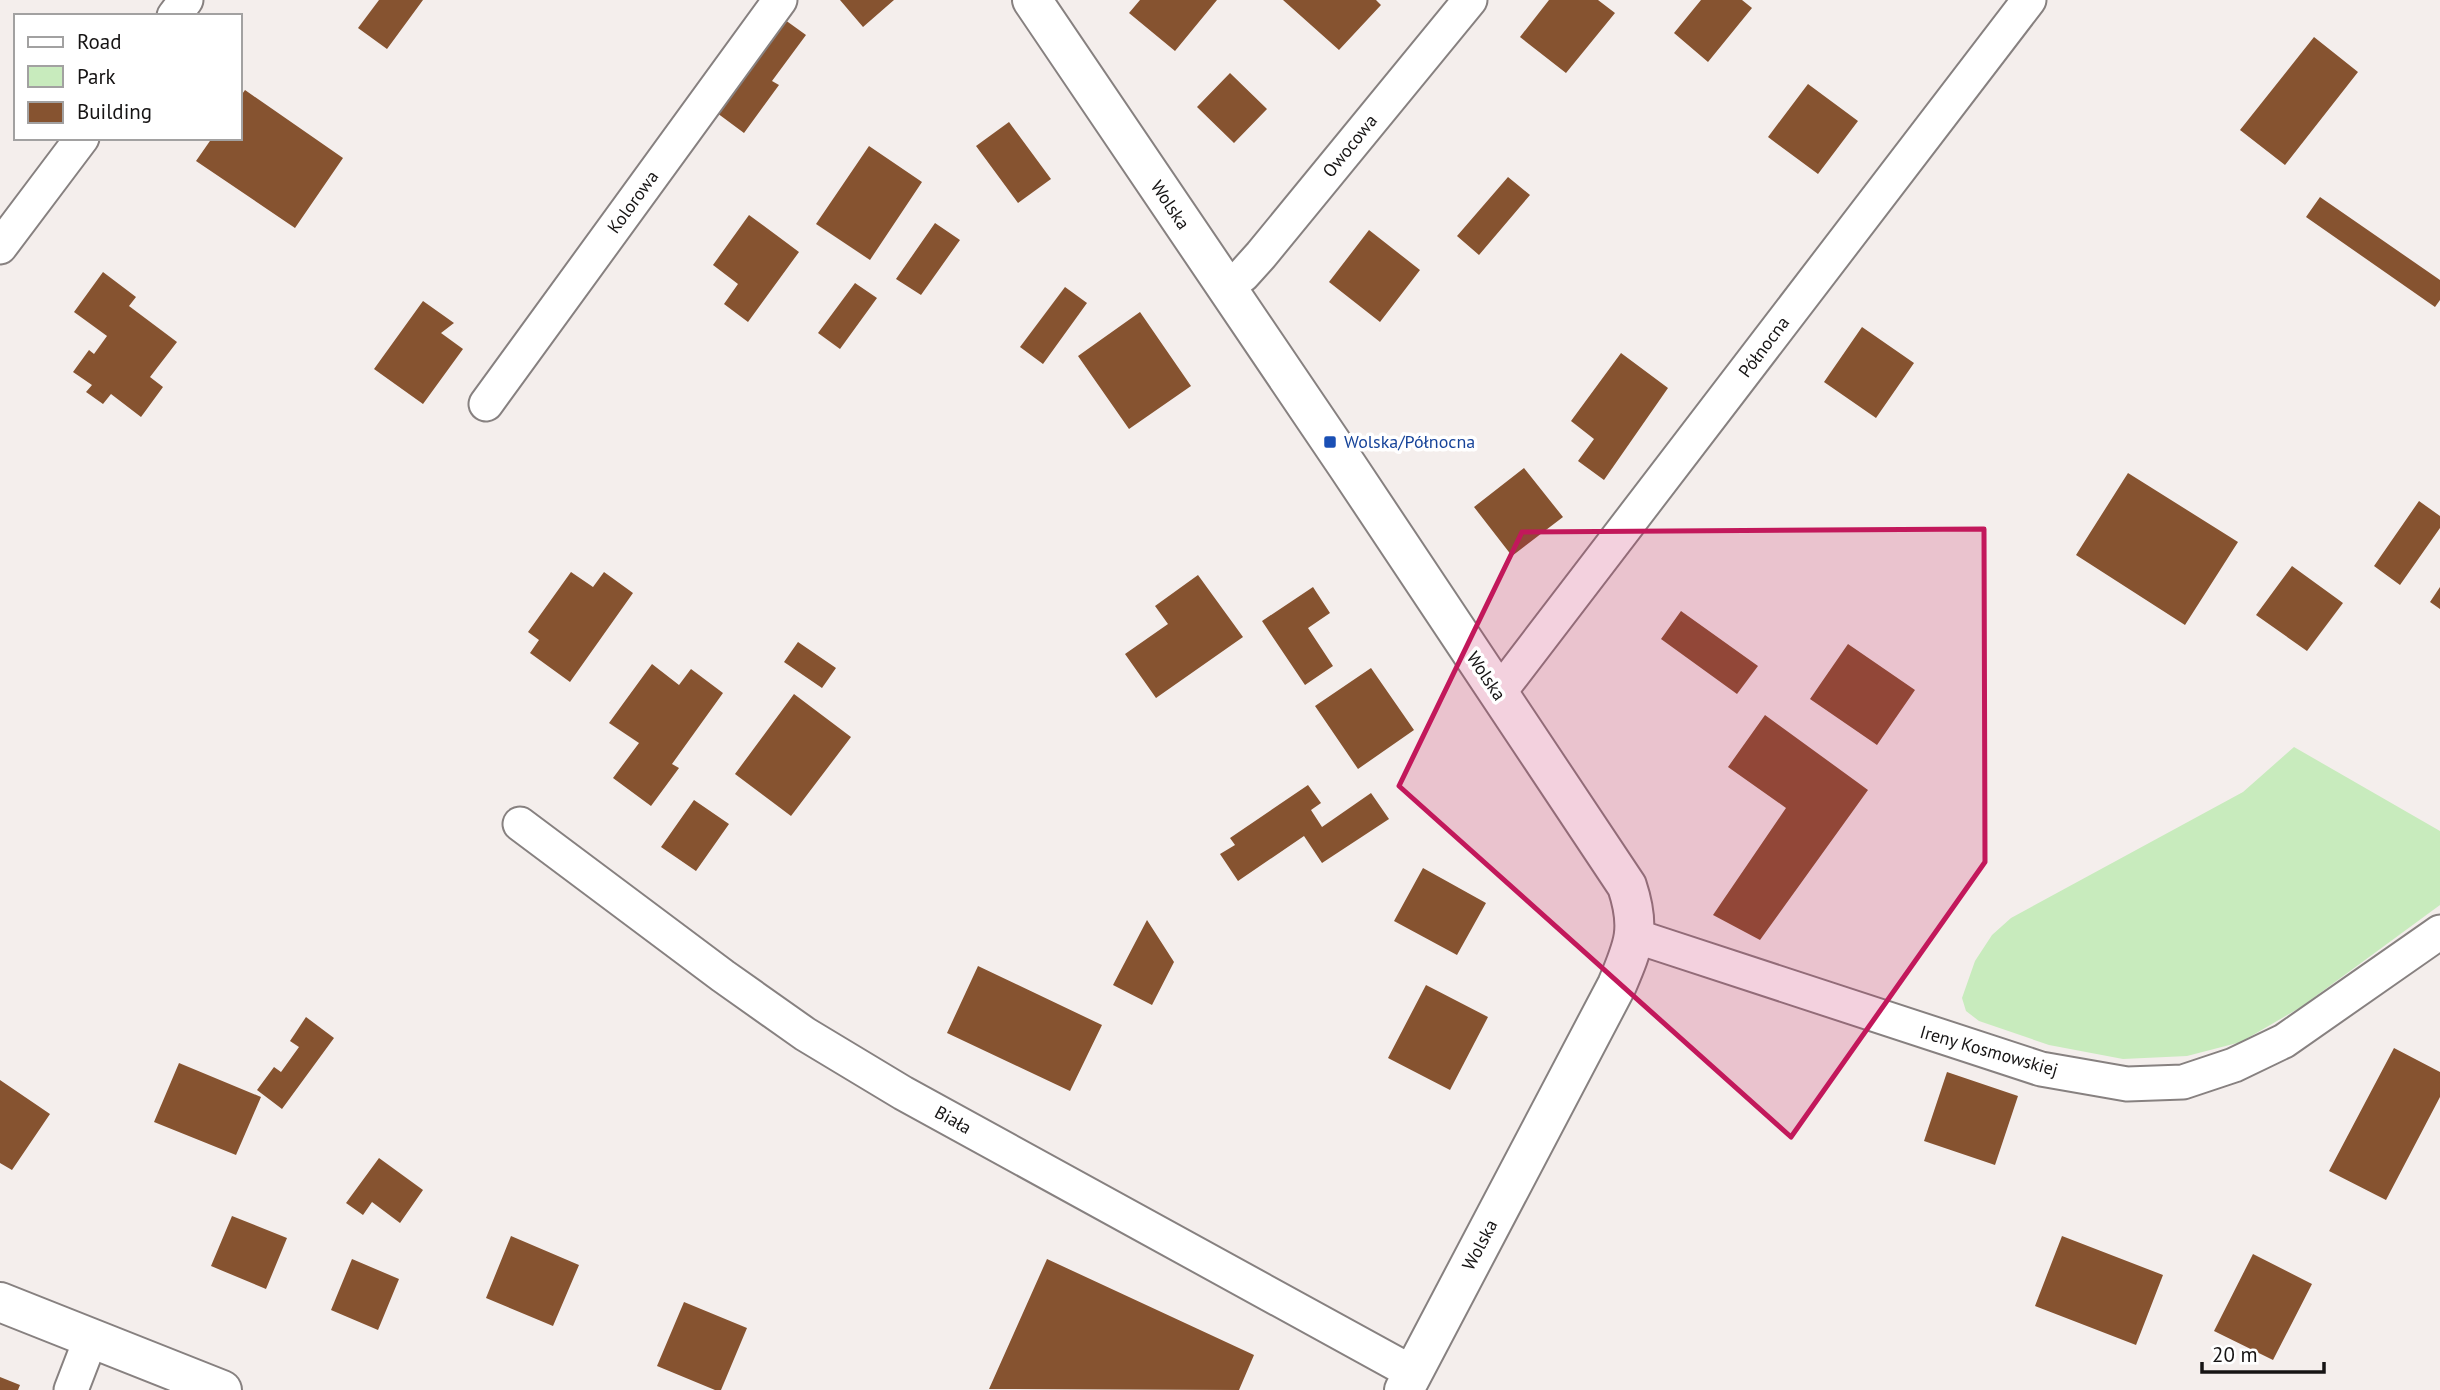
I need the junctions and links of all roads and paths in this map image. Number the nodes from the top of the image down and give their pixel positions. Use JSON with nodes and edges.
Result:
{"nodes":[{"id":1,"x":780,"y":0,"type":"edge"},
{"id":2,"x":1032,"y":0,"type":"edge"},
{"id":3,"x":1470,"y":0,"type":"edge"},
{"id":4,"x":2029,"y":0,"type":"edge"},
{"id":5,"x":80,"y":140,"type":"edge"},
{"id":6,"x":0,"y":247,"type":"edge"},
{"id":7,"x":1226,"y":288,"type":"junction"},
{"id":8,"x":486,"y":404,"type":"dead end"},
{"id":9,"x":1498,"y":694,"type":"junction"},
{"id":10,"x":520,"y":824,"type":"dead end"},
{"id":11,"x":2440,"y":932,"type":"edge"},
{"id":12,"x":1635,"y":936,"type":"junction"},
{"id":13,"x":0,"y":1302,"type":"edge"},
{"id":14,"x":90,"y":1338,"type":"junction"},
{"id":15,"x":1409,"y":1382,"type":"edge"},
{"id":16,"x":71,"y":1390,"type":"edge"},
{"id":17,"x":222,"y":1390,"type":"edge"}],
"edges":[{"from":1,"to":8,"type":"street","name":"Kolorowa"},
{"from":2,"to":7,"type":"street","name":"Wolska"},
{"from":3,"to":7,"type":"street","name":"Owocowa"},
{"from":4,"to":9,"type":"street","name":"Północna"},
{"from":5,"to":6,"type":"street"},
{"from":7,"to":9,"type":"street","name":"Wolska"},
{"from":9,"to":12,"type":"street","name":"Wolska"},
{"from":10,"to":15,"type":"street","name":"Biała"},
{"from":11,"to":12,"type":"street","name":"Ireny Kosmowskiej"},
{"from":12,"to":15,"type":"street","name":"Wolska"},
{"from":13,"to":14,"type":"street"},
{"from":14,"to":16,"type":"street"},
{"from":14,"to":17,"type":"street"}]}
